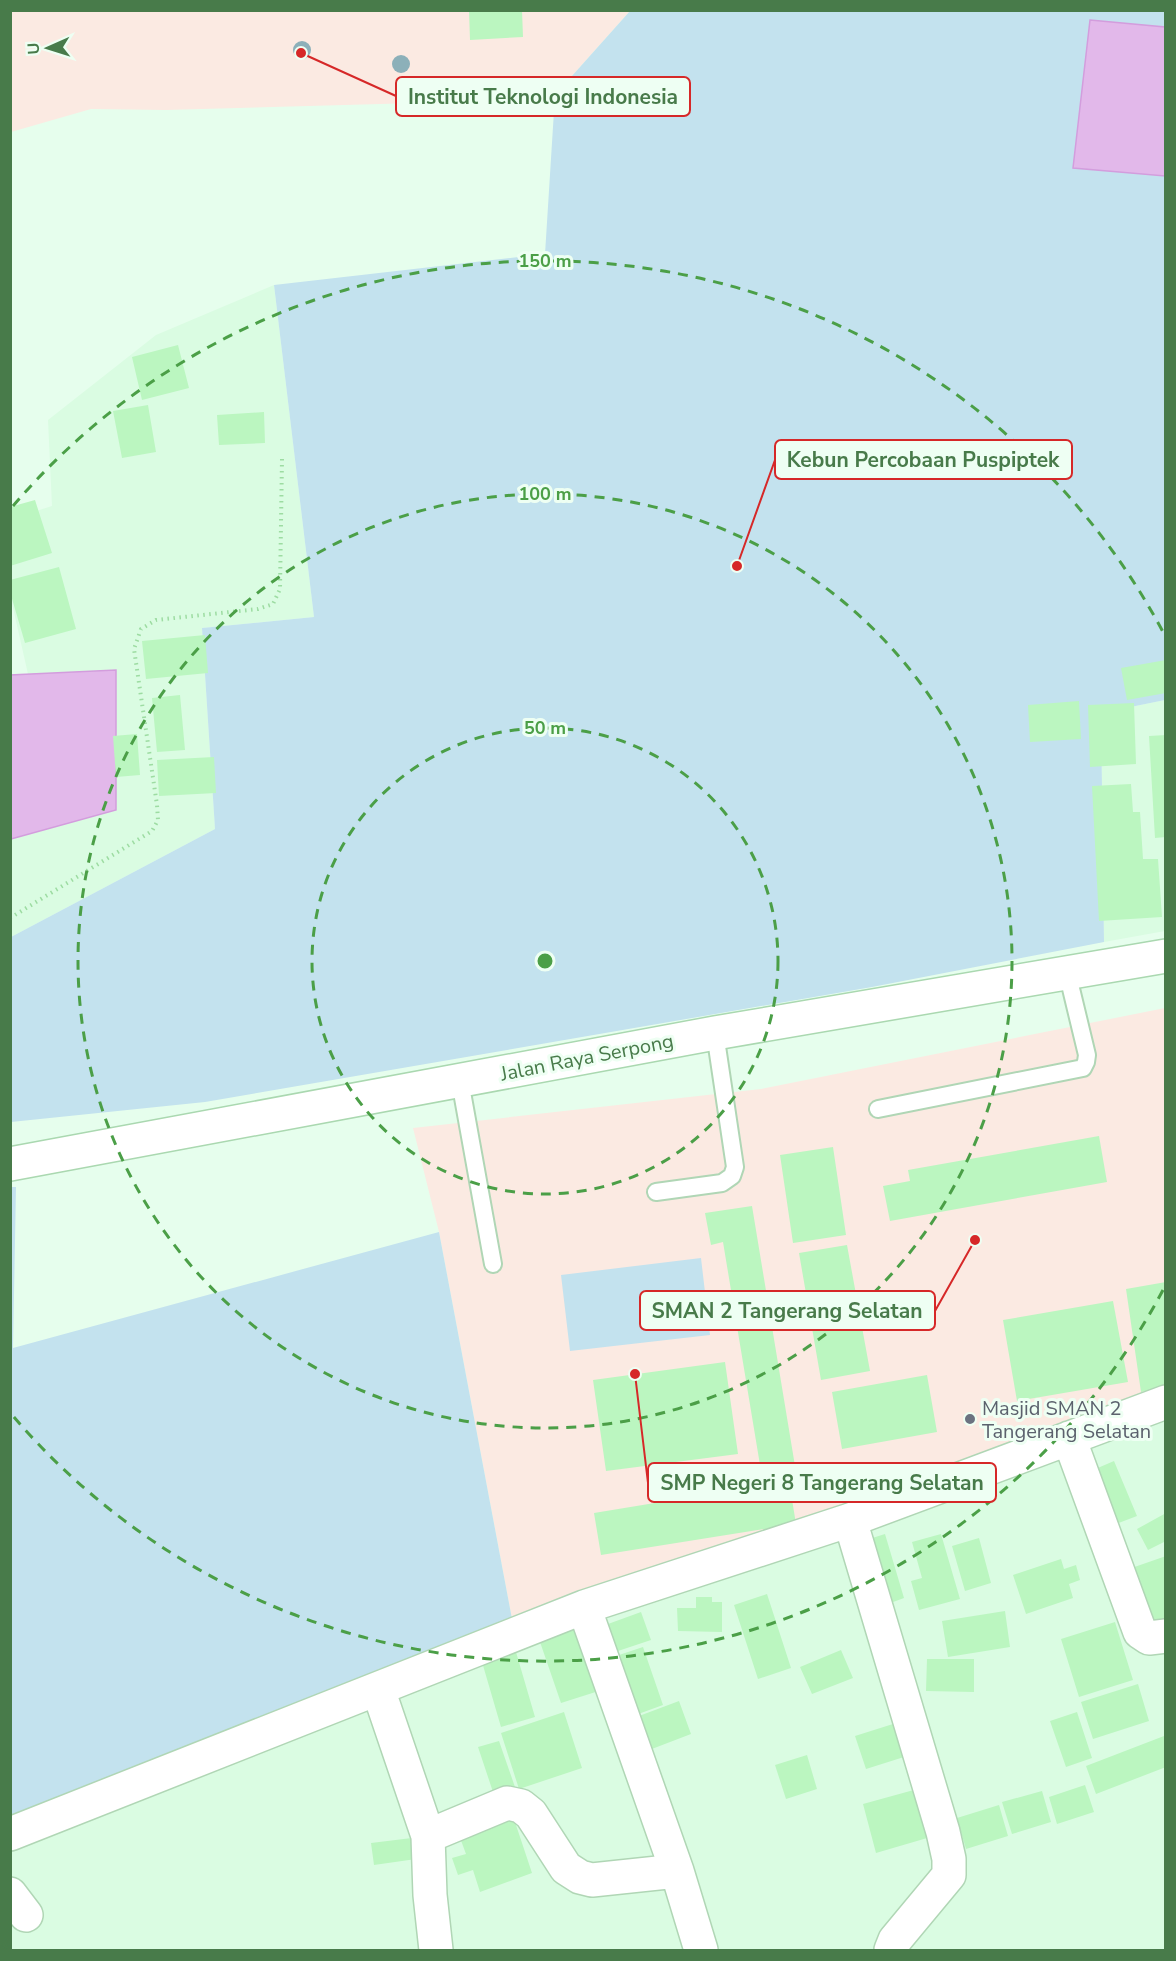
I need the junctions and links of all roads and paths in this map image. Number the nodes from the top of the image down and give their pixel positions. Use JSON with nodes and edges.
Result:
{"nodes":[{"id":1,"x":282,"y":459,"type":"dead end"},
{"id":2,"x":10,"y":918,"type":"edge"},
{"id":3,"x":1166,"y":956,"type":"edge"},
{"id":4,"x":1067,"y":972,"type":"junction"},
{"id":5,"x":715,"y":1033,"type":"junction"},
{"id":6,"x":460,"y":1081,"type":"junction"},
{"id":7,"x":878,"y":1108,"type":"dead end"},
{"id":8,"x":10,"y":1164,"type":"edge"},
{"id":9,"x":656,"y":1192,"type":"dead end"},
{"id":10,"x":494,"y":1264,"type":"dead end"},
{"id":11,"x":1166,"y":1402,"type":"edge"},
{"id":12,"x":1069,"y":1438,"type":"junction"},
{"id":13,"x":850,"y":1520,"type":"junction"},
{"id":14,"x":584,"y":1607,"type":"junction"},
{"id":15,"x":1166,"y":1636,"type":"edge"},
{"id":16,"x":378,"y":1689,"type":"junction"},
{"id":17,"x":10,"y":1834,"type":"edge"},
{"id":18,"x":428,"y":1836,"type":"junction"},
{"id":19,"x":677,"y":1871,"type":"junction"},
{"id":20,"x":436,"y":1950,"type":"edge"},
{"id":21,"x":701,"y":1950,"type":"edge"},
{"id":22,"x":891,"y":1950,"type":"edge"}],
"edges":[{"from":1,"to":2,"type":"path"},
{"from":3,"to":4,"type":"street","name":"Jalan Raya Serpong"},
{"from":4,"to":5,"type":"street","name":"Jalan Raya Serpong"},
{"from":4,"to":7,"type":"lane"},
{"from":5,"to":6,"type":"street","name":"Jalan Raya Serpong"},
{"from":5,"to":9,"type":"lane"},
{"from":6,"to":8,"type":"street","name":"Jalan Raya Serpong"},
{"from":6,"to":10,"type":"lane"},
{"from":11,"to":12,"type":"street"},
{"from":12,"to":13,"type":"street"},
{"from":12,"to":15,"type":"street"},
{"from":13,"to":14,"type":"street"},
{"from":13,"to":22,"type":"street"},
{"from":14,"to":16,"type":"street"},
{"from":14,"to":19,"type":"street"},
{"from":16,"to":17,"type":"street"},
{"from":16,"to":18,"type":"street"},
{"from":18,"to":19,"type":"street"},
{"from":18,"to":20,"type":"street"},
{"from":19,"to":21,"type":"street"}]}
